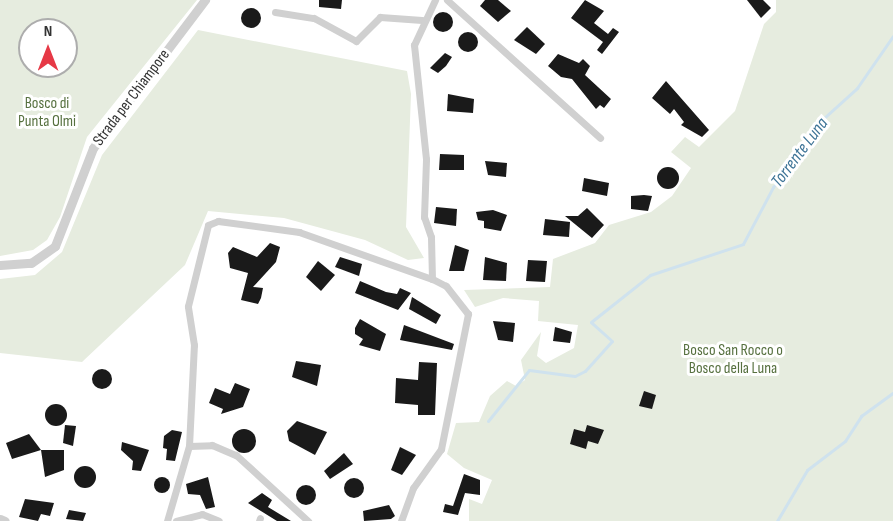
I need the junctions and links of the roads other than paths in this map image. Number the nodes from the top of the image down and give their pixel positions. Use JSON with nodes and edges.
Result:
{"nodes":[{"id":1,"x":205,"y":0,"type":"edge"},
{"id":2,"x":435,"y":0,"type":"edge"},
{"id":3,"x":447,"y":0,"type":"edge"},
{"id":4,"x":275,"y":12,"type":"dead end"},
{"id":5,"x":422,"y":20,"type":"junction"},
{"id":6,"x":600,"y":138,"type":"dead end"},
{"id":7,"x":0,"y":265,"type":"edge"},
{"id":8,"x":432,"y":279,"type":"junction"},
{"id":9,"x":189,"y":446,"type":"junction"},
{"id":10,"x":0,"y":519,"type":"edge"},
{"id":11,"x":5,"y":521,"type":"edge"},
{"id":12,"x":167,"y":521,"type":"edge"},
{"id":13,"x":176,"y":521,"type":"edge"},
{"id":14,"x":219,"y":521,"type":"edge"},
{"id":15,"x":308,"y":521,"type":"edge"},
{"id":16,"x":401,"y":521,"type":"edge"}],
"edges":[{"from":1,"to":7,"type":"street","name":"Strada per Chiampore"},
{"from":2,"to":5,"type":"street"},
{"from":3,"to":6,"type":"street"},
{"from":4,"to":5,"type":"street"},
{"from":5,"to":8,"type":"street"},
{"from":8,"to":9,"type":"street"},
{"from":8,"to":16,"type":"street"},
{"from":9,"to":12,"type":"street"},
{"from":9,"to":15,"type":"street"},
{"from":10,"to":11,"type":"street"},
{"from":13,"to":14,"type":"street"}]}
